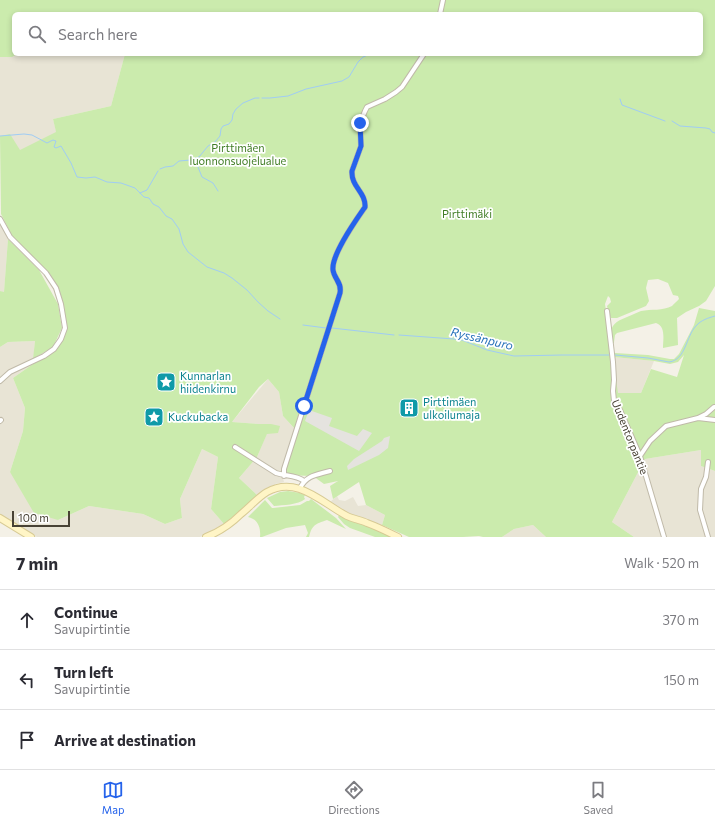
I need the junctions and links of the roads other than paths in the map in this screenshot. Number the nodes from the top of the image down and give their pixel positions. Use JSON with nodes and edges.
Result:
{"nodes":[{"id":1,"x":443,"y":0,"type":"edge"},
{"id":2,"x":440,"y":12,"type":"edge"},
{"id":3,"x":423,"y":56,"type":"edge"},
{"id":4,"x":0,"y":219,"type":"edge"},
{"id":5,"x":607,"y":311,"type":"dead end"},
{"id":6,"x":0,"y":381,"type":"edge"},
{"id":7,"x":715,"y":407,"type":"edge"},
{"id":8,"x":698,"y":418,"type":"junction"},
{"id":9,"x":715,"y":420,"type":"edge"},
{"id":10,"x":235,"y":447,"type":"dead end"},
{"id":11,"x":640,"y":456,"type":"junction"},
{"id":12,"x":708,"y":462,"type":"dead end"},
{"id":13,"x":330,"y":471,"type":"dead end"},
{"id":14,"x":284,"y":476,"type":"junction"},
{"id":15,"x":304,"y":481,"type":"junction"},
{"id":16,"x":300,"y":488,"type":"junction"},
{"id":17,"x":0,"y":518,"type":"edge"},
{"id":18,"x":31,"y":537,"type":"edge"},
{"id":19,"x":206,"y":537,"type":"edge"},
{"id":20,"x":398,"y":537,"type":"edge"},
{"id":21,"x":664,"y":537,"type":"edge"},
{"id":22,"x":708,"y":537,"type":"edge"}],
"edges":[{"from":1,"to":2,"type":"street"},
{"from":3,"to":14,"type":"street"},
{"from":4,"to":6,"type":"street"},
{"from":5,"to":11,"type":"street","name":"Uudentorpantie"},
{"from":7,"to":8,"type":"street"},
{"from":8,"to":9,"type":"street"},
{"from":8,"to":11,"type":"street"},
{"from":10,"to":14,"type":"street"},
{"from":11,"to":21,"type":"street","name":"Uudentorpantie"},
{"from":12,"to":22,"type":"street"},
{"from":13,"to":15,"type":"street"},
{"from":14,"to":15,"type":"street"},
{"from":15,"to":16,"type":"street"},
{"from":16,"to":19,"type":"main road"},
{"from":16,"to":20,"type":"main road"},
{"from":17,"to":18,"type":"main road"}]}
